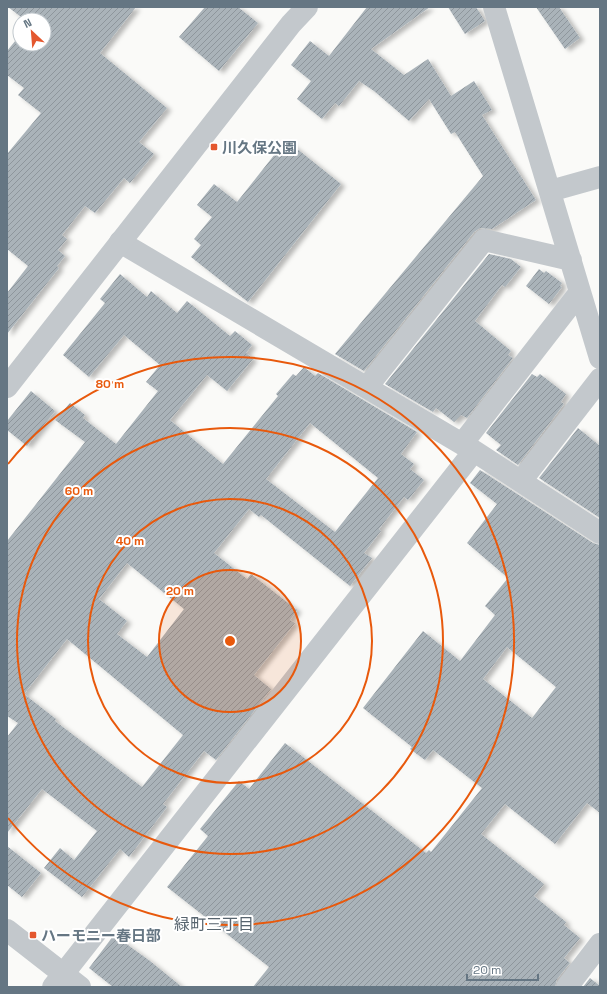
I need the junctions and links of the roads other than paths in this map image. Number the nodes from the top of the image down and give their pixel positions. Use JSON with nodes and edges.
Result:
{"nodes":[{"id":1,"x":308,"y":7,"type":"edge"},
{"id":2,"x":494,"y":7,"type":"edge"},
{"id":3,"x":600,"y":177,"type":"edge"},
{"id":4,"x":550,"y":191,"type":"junction"},
{"id":5,"x":120,"y":242,"type":"junction"},
{"id":6,"x":571,"y":260,"type":"junction"},
{"id":7,"x":580,"y":292,"type":"junction"},
{"id":8,"x":600,"y":358,"type":"edge"},
{"id":9,"x":600,"y":379,"type":"edge"},
{"id":10,"x":7,"y":387,"type":"edge"},
{"id":11,"x":366,"y":387,"type":"junction"},
{"id":12,"x":468,"y":447,"type":"junction"},
{"id":13,"x":521,"y":481,"type":"junction"},
{"id":14,"x":600,"y":533,"type":"edge"},
{"id":15,"x":7,"y":930,"type":"edge"},
{"id":16,"x":600,"y":944,"type":"edge"},
{"id":17,"x":66,"y":983,"type":"edge"},
{"id":18,"x":567,"y":987,"type":"edge"}],
"edges":[{"from":1,"to":5,"type":"street"},
{"from":2,"to":4,"type":"street"},
{"from":3,"to":4,"type":"street"},
{"from":4,"to":6,"type":"street"},
{"from":5,"to":10,"type":"street"},
{"from":5,"to":11,"type":"street"},
{"from":6,"to":7,"type":"street"},
{"from":6,"to":11,"type":"street"},
{"from":7,"to":8,"type":"street"},
{"from":7,"to":12,"type":"street"},
{"from":9,"to":13,"type":"street"},
{"from":11,"to":12,"type":"street"},
{"from":12,"to":13,"type":"street"},
{"from":12,"to":17,"type":"street"},
{"from":13,"to":14,"type":"street"},
{"from":15,"to":17,"type":"street"},
{"from":16,"to":18,"type":"street"}]}
